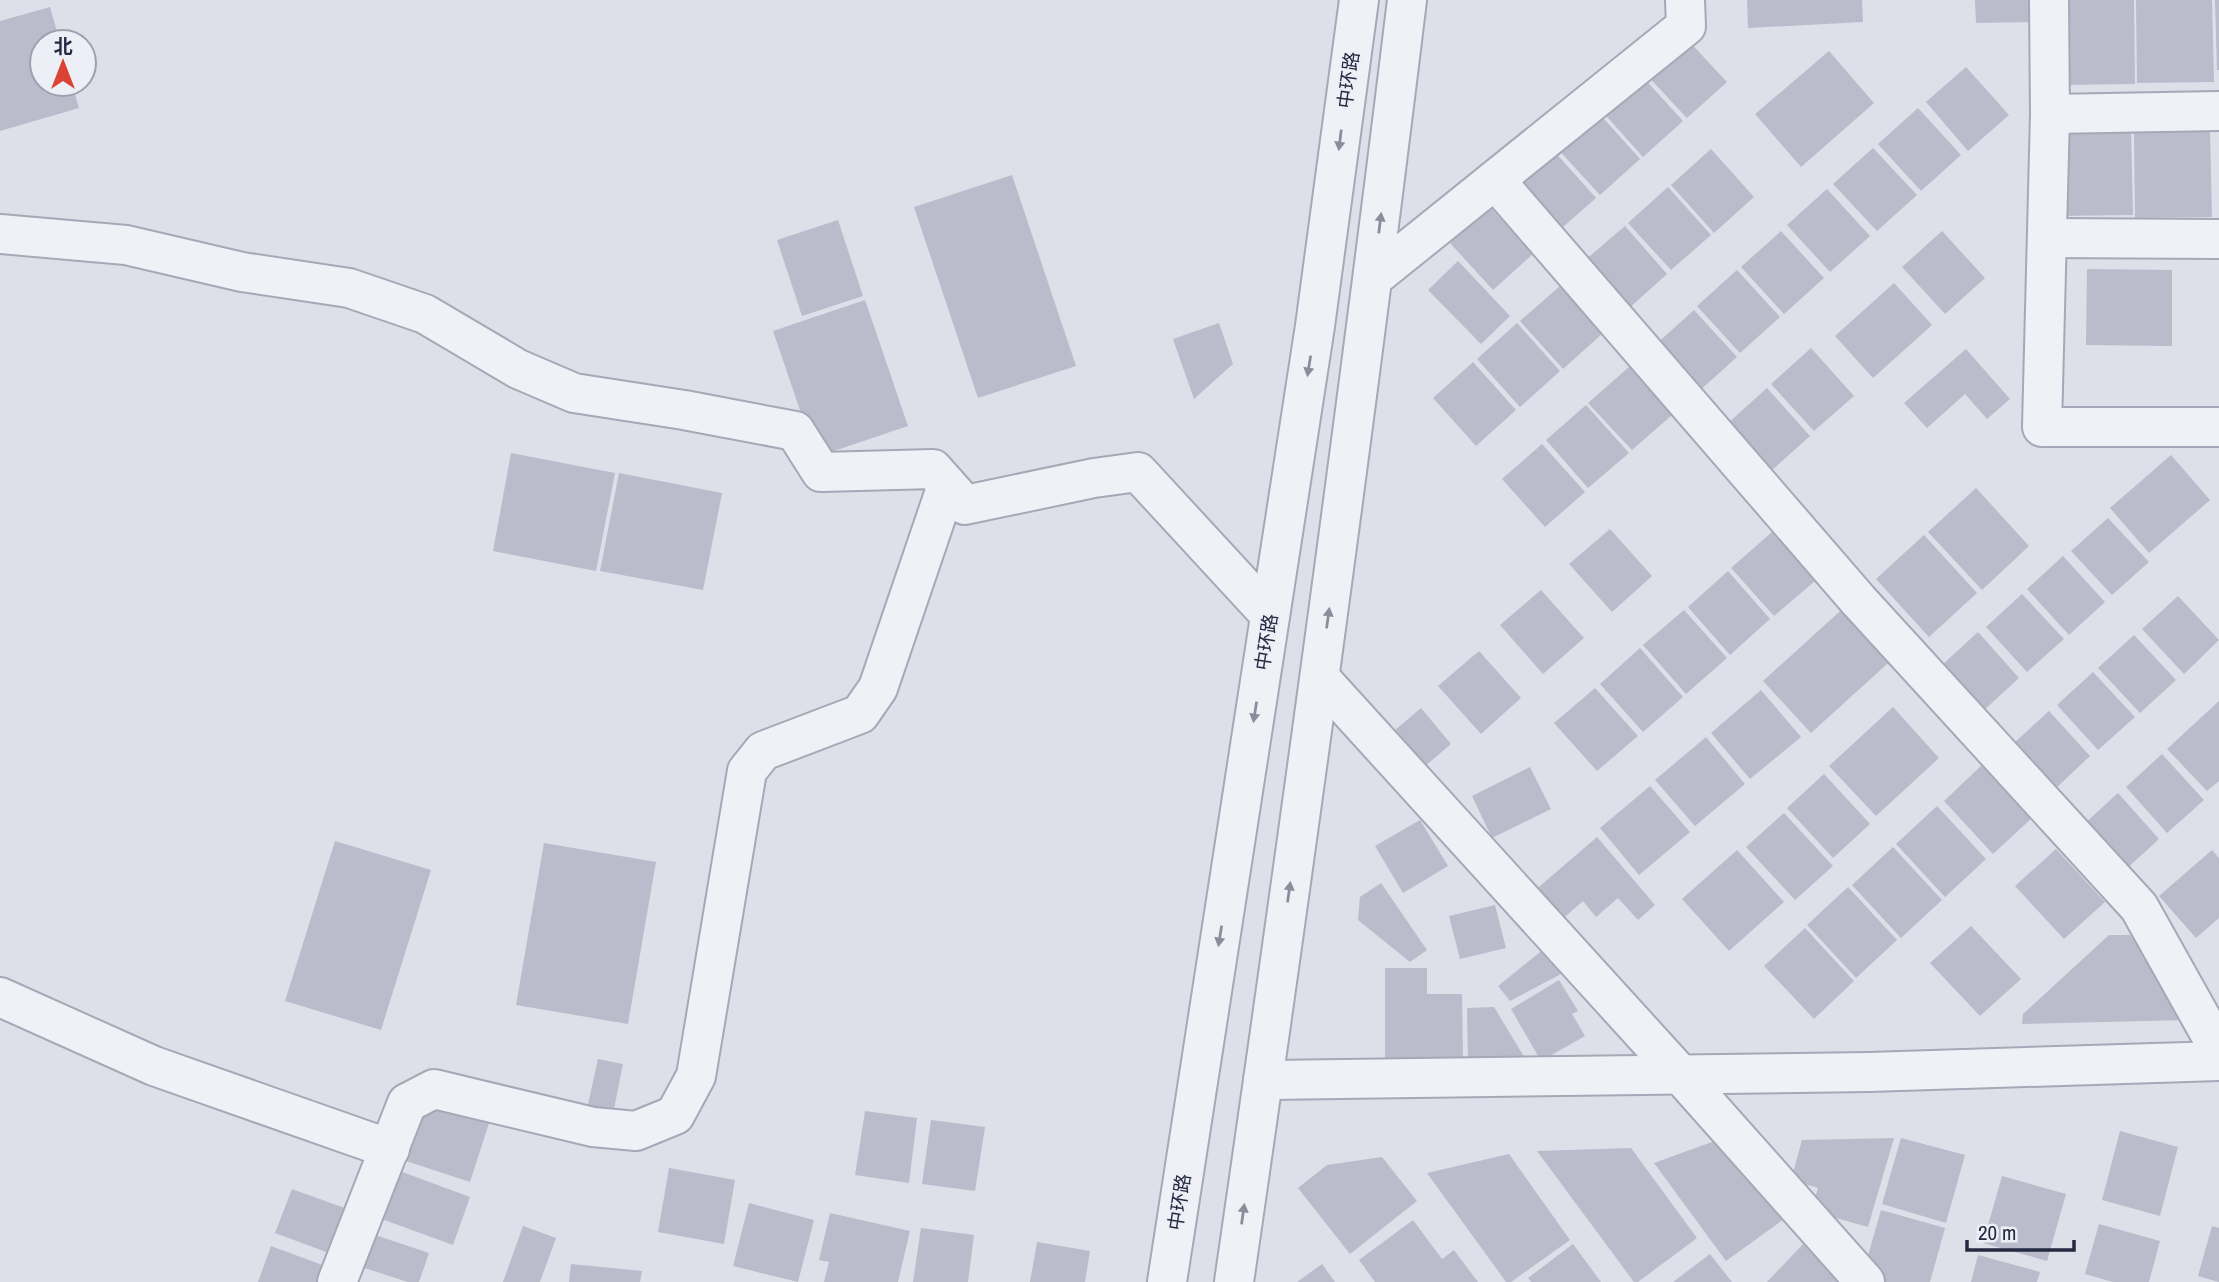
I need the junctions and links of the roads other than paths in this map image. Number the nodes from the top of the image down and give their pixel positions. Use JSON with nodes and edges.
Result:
{"nodes":[{"id":1,"x":1359,"y":0,"type":"edge"},
{"id":2,"x":1407,"y":0,"type":"edge"},
{"id":3,"x":1685,"y":0,"type":"edge"},
{"id":4,"x":2049,"y":0,"type":"edge"},
{"id":5,"x":2219,"y":111,"type":"edge"},
{"id":6,"x":2050,"y":114,"type":"junction"},
{"id":7,"x":1495,"y":180,"type":"junction"},
{"id":8,"x":0,"y":234,"type":"edge"},
{"id":9,"x":2047,"y":238,"type":"junction"},
{"id":10,"x":2219,"y":239,"type":"edge"},
{"id":11,"x":1373,"y":278,"type":"junction"},
{"id":12,"x":2219,"y":427,"type":"edge"},
{"id":13,"x":947,"y":485,"type":"junction"},
{"id":14,"x":1270,"y":615,"type":"junction"},
{"id":15,"x":1320,"y":678,"type":"junction"},
{"id":16,"x":0,"y":997,"type":"edge"},
{"id":17,"x":2219,"y":1050,"type":"edge"},
{"id":18,"x":2219,"y":1061,"type":"edge"},
{"id":19,"x":1680,"y":1074,"type":"junction"},
{"id":20,"x":1263,"y":1080,"type":"junction"},
{"id":21,"x":390,"y":1149,"type":"junction"},
{"id":22,"x":337,"y":1282,"type":"edge"},
{"id":23,"x":1167,"y":1282,"type":"edge"},
{"id":24,"x":1234,"y":1282,"type":"edge"},
{"id":25,"x":1865,"y":1282,"type":"edge"}],
"edges":[{"from":1,"to":14,"type":"street","name":"中环路","one_way":true},
{"from":11,"to":2,"type":"street","one_way":true},
{"from":3,"to":7,"type":"street"},
{"from":4,"to":6,"type":"street"},
{"from":5,"to":6,"type":"street"},
{"from":6,"to":9,"type":"street"},
{"from":7,"to":11,"type":"street"},
{"from":7,"to":17,"type":"street"},
{"from":8,"to":13,"type":"street"},
{"from":9,"to":10,"type":"street"},
{"from":9,"to":12,"type":"street"},
{"from":15,"to":11,"type":"street","one_way":true},
{"from":13,"to":14,"type":"street"},
{"from":13,"to":21,"type":"street"},
{"from":14,"to":23,"type":"street","name":"中环路","one_way":true},
{"from":15,"to":19,"type":"street"},
{"from":20,"to":15,"type":"street","one_way":true},
{"from":16,"to":21,"type":"street"},
{"from":18,"to":19,"type":"street"},
{"from":19,"to":20,"type":"street"},
{"from":19,"to":25,"type":"street"},
{"from":24,"to":20,"type":"street","one_way":true},
{"from":21,"to":22,"type":"street"}]}
